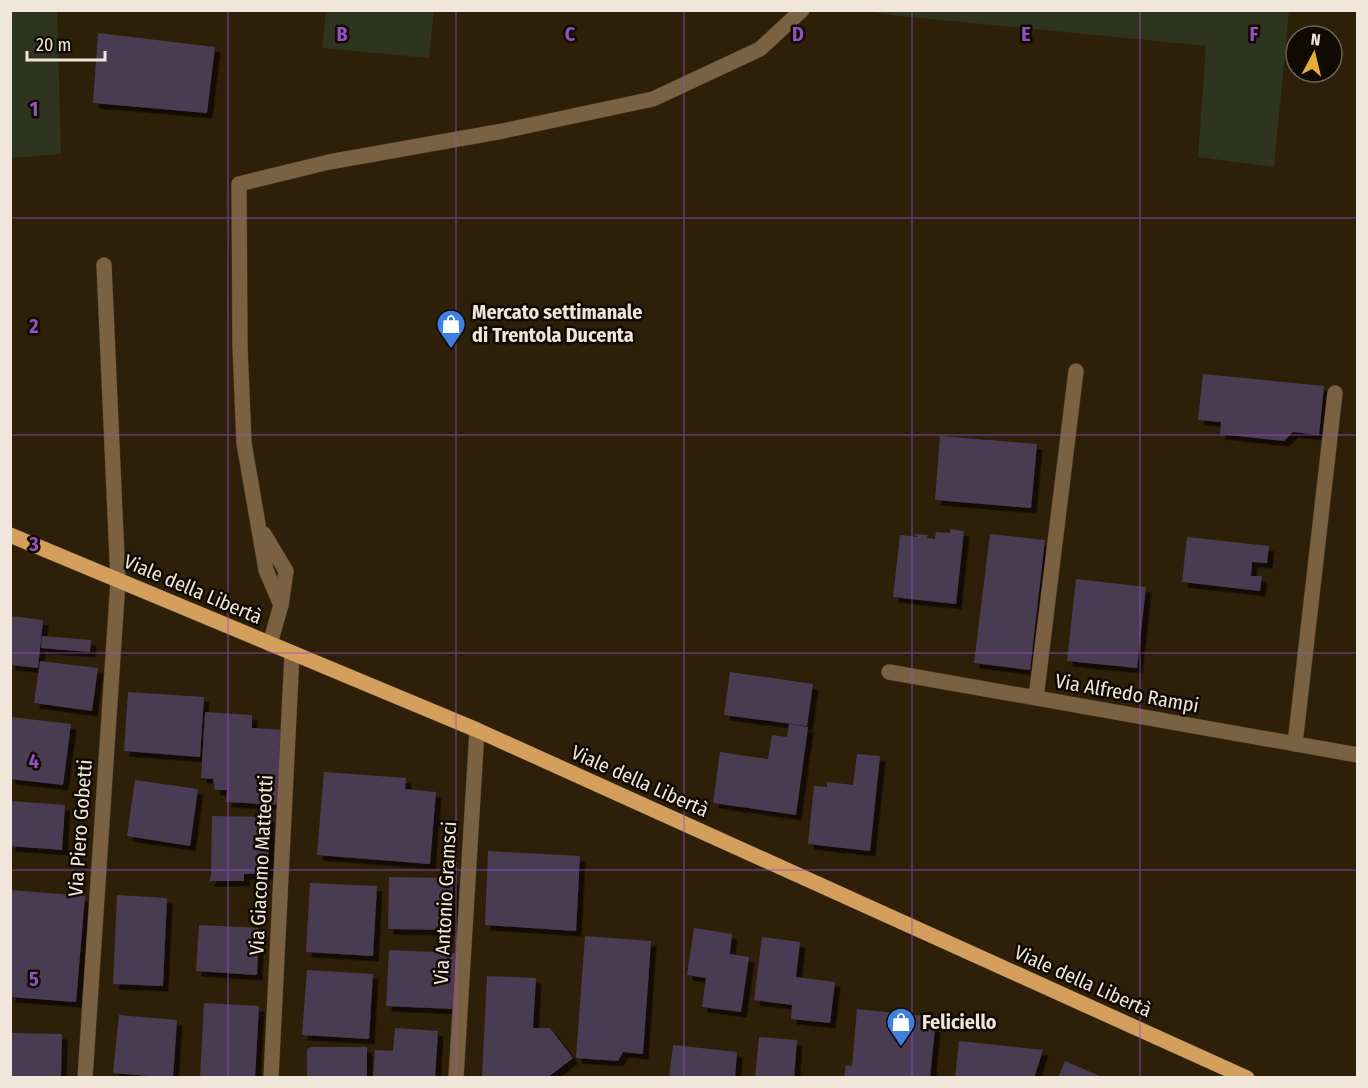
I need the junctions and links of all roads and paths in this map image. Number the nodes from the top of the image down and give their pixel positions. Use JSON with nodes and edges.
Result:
{"nodes":[{"id":1,"x":802,"y":10,"type":"edge"},
{"id":2,"x":104,"y":265,"type":"dead end"},
{"id":3,"x":1076,"y":371,"type":"dead end"},
{"id":4,"x":1335,"y":393,"type":"dead end"},
{"id":5,"x":10,"y":535,"type":"edge"},
{"id":6,"x":118,"y":581,"type":"junction"},
{"id":7,"x":270,"y":644,"type":"junction"},
{"id":8,"x":292,"y":654,"type":"junction"},
{"id":9,"x":889,"y":672,"type":"dead end"},
{"id":10,"x":1036,"y":698,"type":"junction"},
{"id":11,"x":477,"y":730,"type":"junction"},
{"id":12,"x":1295,"y":744,"type":"junction"},
{"id":13,"x":1358,"y":754,"type":"edge"},
{"id":14,"x":85,"y":1077,"type":"edge"},
{"id":15,"x":272,"y":1077,"type":"edge"},
{"id":16,"x":456,"y":1077,"type":"edge"},
{"id":17,"x":1247,"y":1077,"type":"edge"}],
"edges":[{"from":1,"to":7,"type":"street"},
{"from":2,"to":6,"type":"street","name":"Via Piero Gobetti"},
{"from":3,"to":10,"type":"street"},
{"from":4,"to":12,"type":"street"},
{"from":5,"to":6,"type":"main road","name":"Viale della Libertà"},
{"from":6,"to":7,"type":"main road","name":"Viale della Libertà"},
{"from":6,"to":14,"type":"street","name":"Via Piero Gobetti"},
{"from":7,"to":8,"type":"main road","name":"Viale della Libertà"},
{"from":8,"to":11,"type":"main road","name":"Viale della Libertà"},
{"from":8,"to":15,"type":"street","name":"Via Giacomo Matteotti"},
{"from":9,"to":10,"type":"street","name":"Via Alfredo Rampi"},
{"from":10,"to":12,"type":"street","name":"Via Alfredo Rampi"},
{"from":11,"to":16,"type":"street","name":"Via Antonio Gramsci"},
{"from":11,"to":17,"type":"main road","name":"Viale della Libertà"},
{"from":12,"to":13,"type":"street","name":"Via Alfredo Rampi"}]}
